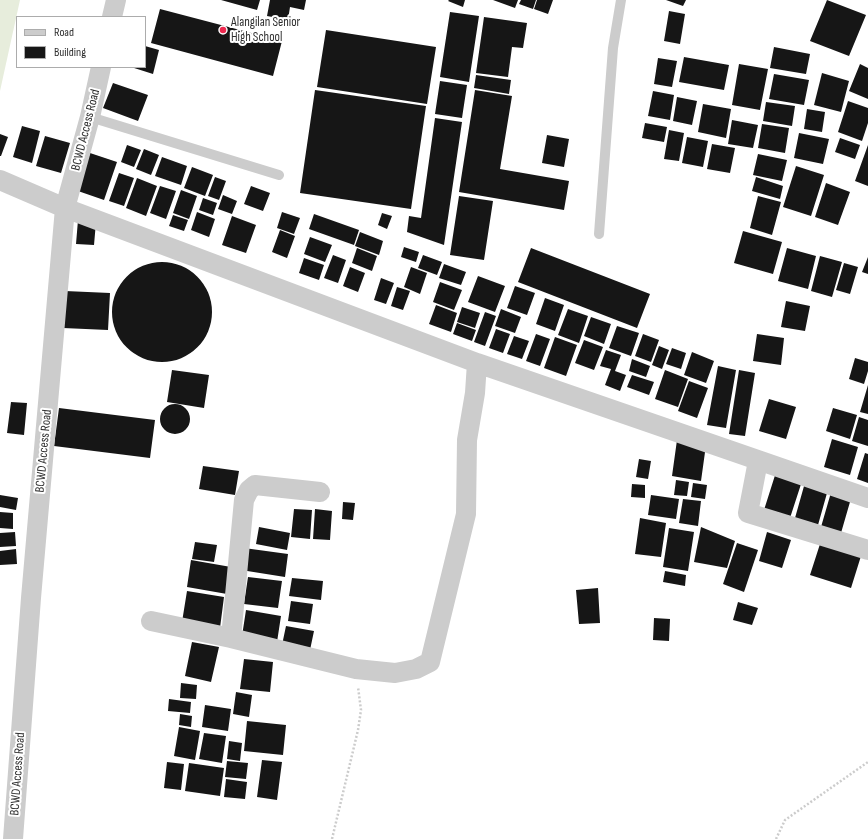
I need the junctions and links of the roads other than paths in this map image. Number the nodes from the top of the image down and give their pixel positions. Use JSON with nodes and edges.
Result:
{"nodes":[{"id":1,"x":116,"y":0,"type":"edge"},
{"id":2,"x":621,"y":0,"type":"edge"},
{"id":3,"x":112,"y":16,"type":"edge"},
{"id":4,"x":101,"y":68,"type":"edge"},
{"id":5,"x":90,"y":117,"type":"junction"},
{"id":6,"x":278,"y":175,"type":"dead end"},
{"id":7,"x":0,"y":180,"type":"edge"},
{"id":8,"x":65,"y":208,"type":"junction"},
{"id":9,"x":599,"y":234,"type":"dead end"},
{"id":10,"x":477,"y":363,"type":"junction"},
{"id":11,"x":758,"y":461,"type":"junction"},
{"id":12,"x":320,"y":492,"type":"dead end"},
{"id":13,"x":868,"y":498,"type":"edge"},
{"id":14,"x":868,"y":550,"type":"edge"},
{"id":15,"x":151,"y":621,"type":"dead end"},
{"id":16,"x":231,"y":638,"type":"junction"},
{"id":17,"x":13,"y":839,"type":"edge"}],
"edges":[{"from":1,"to":3,"type":"street"},
{"from":2,"to":9,"type":"lane"},
{"from":4,"to":5,"type":"street","name":"BCWD Access Road"},
{"from":5,"to":6,"type":"lane"},
{"from":5,"to":8,"type":"street","name":"BCWD Access Road"},
{"from":7,"to":8,"type":"street"},
{"from":8,"to":10,"type":"street"},
{"from":8,"to":17,"type":"street","name":"BCWD Access Road"},
{"from":10,"to":11,"type":"street"},
{"from":10,"to":16,"type":"street"},
{"from":11,"to":13,"type":"street"},
{"from":11,"to":14,"type":"street"},
{"from":12,"to":16,"type":"street"},
{"from":15,"to":16,"type":"street"}]}
